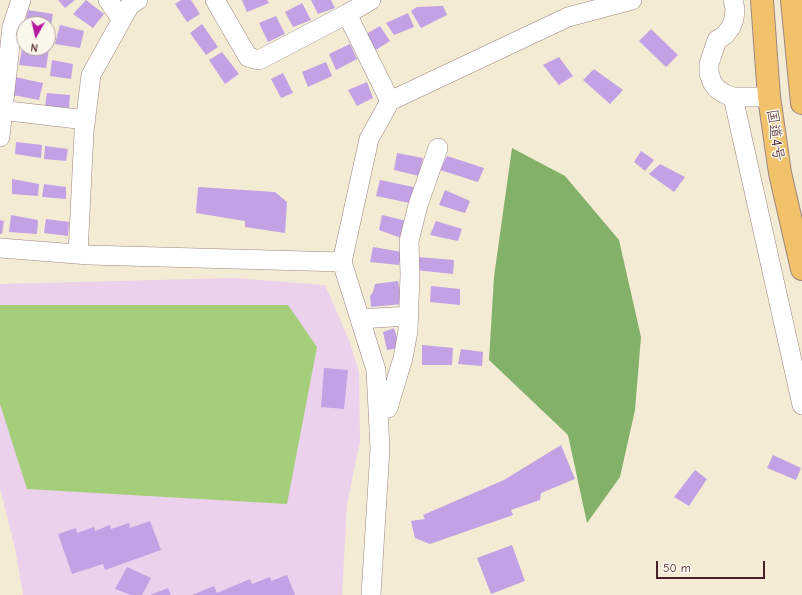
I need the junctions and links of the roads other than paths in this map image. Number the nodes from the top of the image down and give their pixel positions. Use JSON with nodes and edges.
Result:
{"nodes":[{"id":1,"x":21,"y":0,"type":"edge"},
{"id":2,"x":108,"y":0,"type":"edge"},
{"id":3,"x":138,"y":0,"type":"edge"},
{"id":4,"x":215,"y":0,"type":"edge"},
{"id":5,"x":371,"y":0,"type":"edge"},
{"id":6,"x":632,"y":0,"type":"edge"},
{"id":7,"x":733,"y":0,"type":"edge"},
{"id":8,"x":762,"y":0,"type":"edge"},
{"id":9,"x":792,"y":0,"type":"edge"},
{"id":10,"x":347,"y":14,"type":"junction"},
{"id":11,"x":122,"y":20,"type":"junction"},
{"id":12,"x":6,"y":26,"type":"edge"},
{"id":13,"x":733,"y":97,"type":"junction"},
{"id":14,"x":769,"y":97,"type":"junction"},
{"id":15,"x":390,"y":101,"type":"junction"},
{"id":16,"x":802,"y":103,"type":"edge"},
{"id":17,"x":1,"y":110,"type":"edge"},
{"id":18,"x":86,"y":120,"type":"junction"},
{"id":19,"x":0,"y":137,"type":"edge"},
{"id":20,"x":438,"y":148,"type":"dead end"},
{"id":21,"x":0,"y":248,"type":"edge"},
{"id":22,"x":78,"y":254,"type":"junction"},
{"id":23,"x":342,"y":262,"type":"junction"},
{"id":24,"x":802,"y":269,"type":"edge"},
{"id":25,"x":408,"y":316,"type":"junction"},
{"id":26,"x":360,"y":319,"type":"junction"},
{"id":27,"x":802,"y":405,"type":"edge"},
{"id":28,"x":378,"y":410,"type":"junction"},
{"id":29,"x":370,"y":595,"type":"edge"}],
"edges":[{"from":1,"to":12,"type":"street"},
{"from":2,"to":11,"type":"street"},
{"from":3,"to":11,"type":"street"},
{"from":4,"to":10,"type":"street"},
{"from":5,"to":10,"type":"street"},
{"from":6,"to":15,"type":"street"},
{"from":7,"to":13,"type":"street"},
{"from":8,"to":14,"type":"highway","name":"国道4号"},
{"from":9,"to":16,"type":"highway","name":"国道4号"},
{"from":10,"to":15,"type":"street"},
{"from":11,"to":18,"type":"street"},
{"from":12,"to":17,"type":"street"},
{"from":13,"to":14,"type":"street"},
{"from":13,"to":27,"type":"street"},
{"from":14,"to":24,"type":"highway","name":"国道4号"},
{"from":15,"to":23,"type":"street"},
{"from":17,"to":18,"type":"street"},
{"from":17,"to":19,"type":"street"},
{"from":18,"to":22,"type":"street"},
{"from":20,"to":25,"type":"street"},
{"from":21,"to":22,"type":"street"},
{"from":22,"to":23,"type":"street"},
{"from":23,"to":26,"type":"street"},
{"from":25,"to":26,"type":"street"},
{"from":25,"to":28,"type":"street"},
{"from":26,"to":28,"type":"street"},
{"from":28,"to":29,"type":"street"}]}
